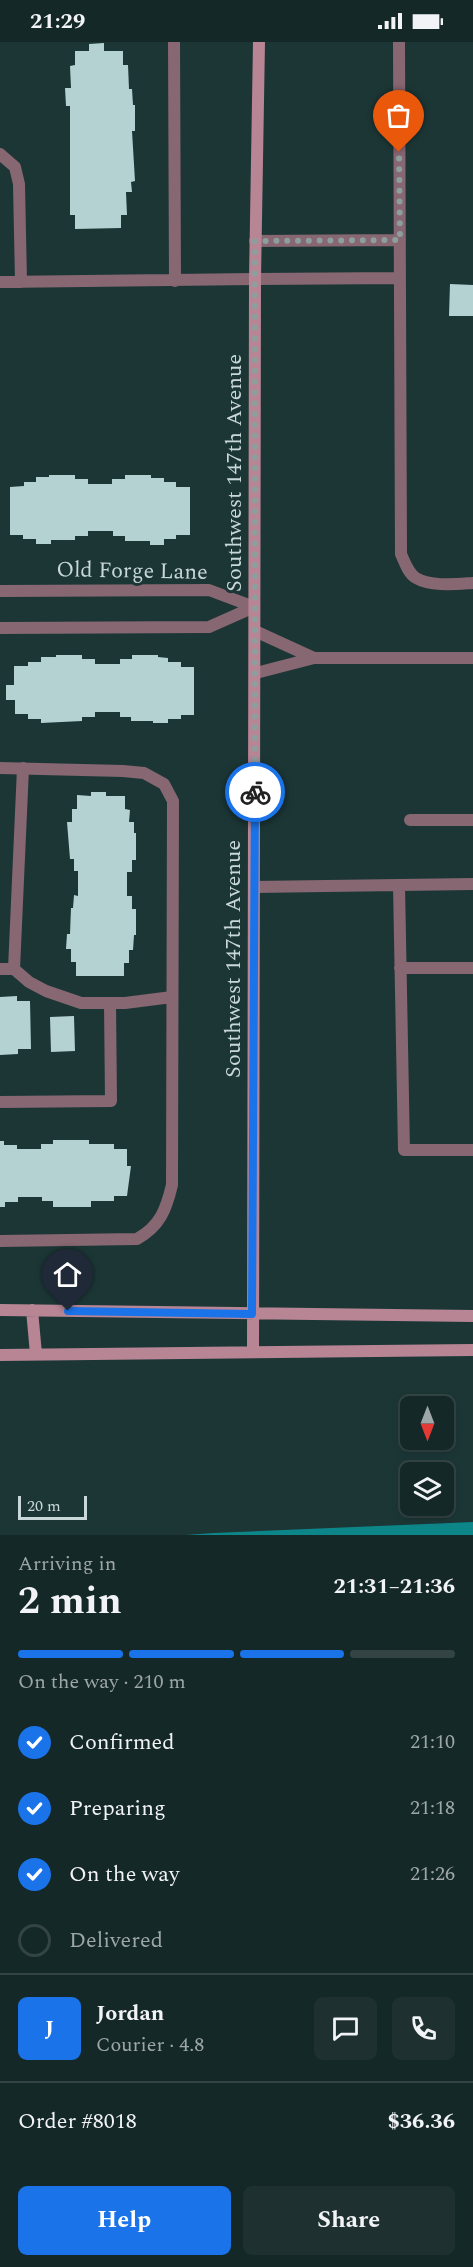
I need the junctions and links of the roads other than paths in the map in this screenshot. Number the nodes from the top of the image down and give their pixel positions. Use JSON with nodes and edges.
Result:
{"nodes":[{"id":1,"x":174,"y":42,"type":"edge"},
{"id":2,"x":258,"y":42,"type":"edge"},
{"id":3,"x":399,"y":42,"type":"edge"},
{"id":4,"x":0,"y":154,"type":"edge"},
{"id":5,"x":400,"y":240,"type":"junction"},
{"id":6,"x":255,"y":241,"type":"junction"},
{"id":7,"x":400,"y":278,"type":"junction"},
{"id":8,"x":255,"y":279,"type":"junction"},
{"id":9,"x":175,"y":281,"type":"junction"},
{"id":10,"x":0,"y":282,"type":"edge"},
{"id":11,"x":21,"y":282,"type":"junction"},
{"id":12,"x":473,"y":583,"type":"edge"},
{"id":13,"x":0,"y":591,"type":"edge"},
{"id":14,"x":254,"y":607,"type":"junction"},
{"id":15,"x":0,"y":628,"type":"edge"},
{"id":16,"x":255,"y":632,"type":"junction"},
{"id":17,"x":314,"y":658,"type":"junction"},
{"id":18,"x":473,"y":658,"type":"edge"},
{"id":19,"x":256,"y":673,"type":"junction"},
{"id":20,"x":0,"y":768,"type":"edge"},
{"id":21,"x":23,"y":768,"type":"junction"},
{"id":22,"x":410,"y":820,"type":"dead end"},
{"id":23,"x":473,"y":820,"type":"edge"},
{"id":24,"x":473,"y":884,"type":"edge"},
{"id":25,"x":399,"y":885,"type":"junction"},
{"id":26,"x":254,"y":887,"type":"junction"},
{"id":27,"x":400,"y":968,"type":"junction"},
{"id":28,"x":473,"y":968,"type":"edge"},
{"id":29,"x":0,"y":969,"type":"edge"},
{"id":30,"x":14,"y":969,"type":"junction"},
{"id":31,"x":172,"y":997,"type":"junction"},
{"id":32,"x":110,"y":1003,"type":"junction"},
{"id":33,"x":0,"y":1101,"type":"edge"},
{"id":34,"x":473,"y":1150,"type":"edge"},
{"id":35,"x":0,"y":1241,"type":"edge"},
{"id":36,"x":0,"y":1310,"type":"edge"},
{"id":37,"x":32,"y":1310,"type":"junction"},
{"id":38,"x":252,"y":1314,"type":"junction"},
{"id":39,"x":473,"y":1316,"type":"edge"},
{"id":40,"x":473,"y":1350,"type":"edge"},
{"id":41,"x":253,"y":1351,"type":"junction"},
{"id":42,"x":36,"y":1354,"type":"junction"},
{"id":43,"x":0,"y":1355,"type":"edge"}],
"edges":[{"from":1,"to":9,"type":"street"},
{"from":2,"to":6,"type":"street","name":"Southwest 147th Avenue"},
{"from":3,"to":5,"type":"street"},
{"from":4,"to":11,"type":"street"},
{"from":5,"to":6,"type":"street"},
{"from":5,"to":7,"type":"street"},
{"from":6,"to":8,"type":"street","name":"Southwest 147th Avenue"},
{"from":7,"to":8,"type":"street"},
{"from":7,"to":12,"type":"street"},
{"from":8,"to":9,"type":"street"},
{"from":8,"to":14,"type":"street","name":"Southwest 147th Avenue"},
{"from":9,"to":11,"type":"street"},
{"from":10,"to":11,"type":"street"},
{"from":13,"to":14,"type":"street","name":"Old Forge Lane"},
{"from":14,"to":15,"type":"street"},
{"from":14,"to":16,"type":"street","name":"Southwest 147th Avenue"},
{"from":16,"to":17,"type":"street"},
{"from":16,"to":19,"type":"street","name":"Southwest 147th Avenue"},
{"from":17,"to":18,"type":"street"},
{"from":17,"to":19,"type":"street"},
{"from":19,"to":26,"type":"street","name":"Southwest 147th Avenue"},
{"from":20,"to":21,"type":"street"},
{"from":21,"to":30,"type":"street"},
{"from":21,"to":31,"type":"street"},
{"from":22,"to":23,"type":"street"},
{"from":24,"to":25,"type":"street"},
{"from":25,"to":26,"type":"street"},
{"from":25,"to":27,"type":"street"},
{"from":26,"to":38,"type":"street","name":"Southwest 147th Avenue"},
{"from":27,"to":28,"type":"street"},
{"from":27,"to":34,"type":"street"},
{"from":29,"to":30,"type":"street"},
{"from":30,"to":32,"type":"street"},
{"from":31,"to":32,"type":"street"},
{"from":31,"to":35,"type":"street"},
{"from":32,"to":33,"type":"street"},
{"from":36,"to":37,"type":"street"},
{"from":37,"to":38,"type":"street"},
{"from":37,"to":42,"type":"street"},
{"from":38,"to":39,"type":"street"},
{"from":38,"to":41,"type":"street","name":"Southwest 147th Avenue"},
{"from":40,"to":41,"type":"street"},
{"from":41,"to":42,"type":"street"},
{"from":42,"to":43,"type":"street"}]}
